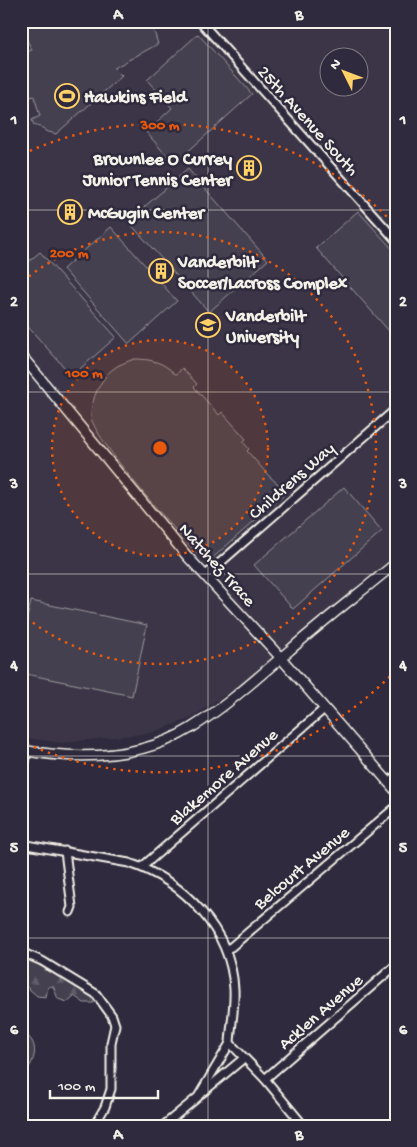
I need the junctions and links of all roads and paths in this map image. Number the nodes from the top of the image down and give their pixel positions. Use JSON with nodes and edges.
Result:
{"nodes":[{"id":1,"x":200,"y":21,"type":"edge"},
{"id":2,"x":396,"y":240,"type":"edge"},
{"id":3,"x":21,"y":355,"type":"edge"},
{"id":4,"x":396,"y":409,"type":"edge"},
{"id":5,"x":396,"y":563,"type":"edge"},
{"id":6,"x":206,"y":575,"type":"junction"},
{"id":7,"x":281,"y":658,"type":"junction"},
{"id":8,"x":324,"y":709,"type":"junction"},
{"id":9,"x":24,"y":750,"type":"edge"},
{"id":10,"x":392,"y":779,"type":"edge"},
{"id":11,"x":21,"y":784,"type":"edge"},
{"id":12,"x":396,"y":790,"type":"edge"},
{"id":13,"x":396,"y":807,"type":"edge"},
{"id":14,"x":21,"y":844,"type":"edge"},
{"id":15,"x":65,"y":851,"type":"junction"},
{"id":16,"x":142,"y":867,"type":"junction"},
{"id":17,"x":70,"y":912,"type":"dead end"},
{"id":18,"x":226,"y":949,"type":"junction"},
{"id":19,"x":21,"y":952,"type":"edge"},
{"id":20,"x":396,"y":966,"type":"edge"},
{"id":21,"x":230,"y":1043,"type":"junction"},
{"id":22,"x":244,"y":1058,"type":"junction"},
{"id":23,"x":265,"y":1079,"type":"junction"},
{"id":24,"x":198,"y":1097,"type":"junction"},
{"id":25,"x":94,"y":1126,"type":"edge"},
{"id":26,"x":163,"y":1126,"type":"edge"},
{"id":27,"x":304,"y":1126,"type":"edge"}],
"edges":[{"from":1,"to":2,"type":"street","name":"25th Avenue South"},
{"from":3,"to":6,"type":"main road","name":"Natchez Trace"},
{"from":4,"to":6,"type":"street","name":"Childrens Way"},
{"from":5,"to":7,"type":"main road"},
{"from":6,"to":7,"type":"main road","name":"Natchez Trace"},
{"from":7,"to":8,"type":"main road","name":"Natchez Trace"},
{"from":7,"to":9,"type":"main road"},
{"from":8,"to":10,"type":"main road","name":"Natchez Trace"},
{"from":8,"to":16,"type":"street","name":"Blakemore Avenue"},
{"from":9,"to":11,"type":"street"},
{"from":10,"to":12,"type":"main road","name":"Natchez Trace"},
{"from":13,"to":18,"type":"street","name":"Belcourt Avenue"},
{"from":14,"to":15,"type":"street"},
{"from":15,"to":16,"type":"street"},
{"from":15,"to":17,"type":"street"},
{"from":16,"to":18,"type":"street"},
{"from":18,"to":21,"type":"street"},
{"from":19,"to":25,"type":"street"},
{"from":20,"to":23,"type":"street","name":"Acklen Avenue"},
{"from":21,"to":22,"type":"street"},
{"from":21,"to":24,"type":"street"},
{"from":22,"to":23,"type":"street"},
{"from":22,"to":24,"type":"street"},
{"from":23,"to":27,"type":"street"},
{"from":24,"to":26,"type":"street"}]}
